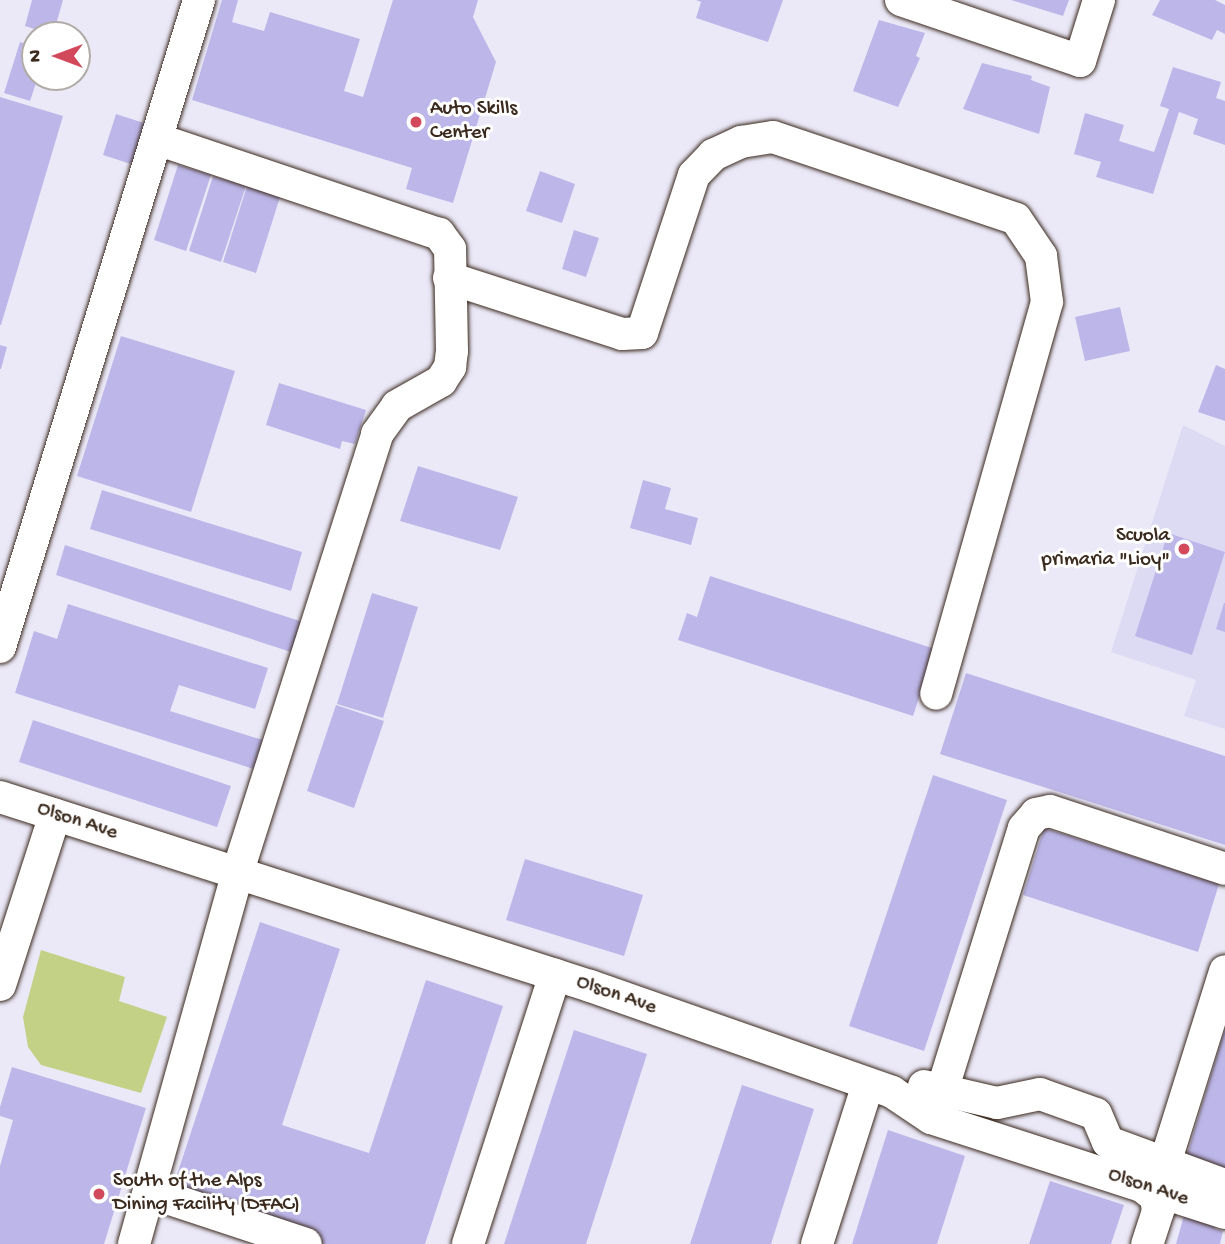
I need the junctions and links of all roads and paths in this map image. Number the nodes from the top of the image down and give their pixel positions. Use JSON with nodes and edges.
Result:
{"nodes":[{"id":1,"x":199,"y":0,"type":"edge"},
{"id":2,"x":901,"y":0,"type":"edge"},
{"id":3,"x":1099,"y":0,"type":"edge"},
{"id":4,"x":157,"y":139,"type":"junction"},
{"id":5,"x":449,"y":278,"type":"junction"},
{"id":6,"x":0,"y":647,"type":"edge"},
{"id":7,"x":936,"y":694,"type":"dead end"},
{"id":8,"x":0,"y":797,"type":"edge"},
{"id":9,"x":55,"y":814,"type":"junction"},
{"id":10,"x":1225,"y":869,"type":"edge"},
{"id":11,"x":237,"y":874,"type":"junction"},
{"id":12,"x":1225,"y":971,"type":"edge"},
{"id":13,"x":555,"y":975,"type":"junction"},
{"id":14,"x":0,"y":985,"type":"edge"},
{"id":15,"x":880,"y":1088,"type":"junction"},
{"id":16,"x":942,"y":1091,"type":"junction"},
{"id":17,"x":1165,"y":1163,"type":"junction"},
{"id":18,"x":1225,"y":1185,"type":"edge"},
{"id":19,"x":1143,"y":1186,"type":"junction"},
{"id":20,"x":149,"y":1192,"type":"junction"},
{"id":21,"x":1225,"y":1213,"type":"edge"},
{"id":22,"x":134,"y":1244,"type":"edge"},
{"id":23,"x":306,"y":1244,"type":"edge"},
{"id":24,"x":468,"y":1244,"type":"edge"},
{"id":25,"x":817,"y":1244,"type":"edge"},
{"id":26,"x":1147,"y":1244,"type":"edge"}],
"edges":[{"from":1,"to":4,"type":"street"},
{"from":2,"to":3,"type":"street"},
{"from":4,"to":5,"type":"street"},
{"from":4,"to":6,"type":"street"},
{"from":5,"to":7,"type":"street"},
{"from":5,"to":11,"type":"street"},
{"from":8,"to":9,"type":"street","name":"Olson Ave"},
{"from":9,"to":11,"type":"street","name":"Olson Ave"},
{"from":9,"to":14,"type":"street"},
{"from":10,"to":16,"type":"street"},
{"from":11,"to":13,"type":"street","name":"Olson Ave"},
{"from":11,"to":20,"type":"street"},
{"from":12,"to":17,"type":"street"},
{"from":13,"to":15,"type":"street","name":"Olson Ave"},
{"from":13,"to":24,"type":"street"},
{"from":15,"to":16,"type":"street"},
{"from":15,"to":19,"type":"street","name":"Olson Ave"},
{"from":15,"to":25,"type":"street"},
{"from":16,"to":17,"type":"street"},
{"from":17,"to":18,"type":"street"},
{"from":19,"to":21,"type":"street","name":"Olson Ave"},
{"from":19,"to":26,"type":"street"},
{"from":20,"to":22,"type":"street"},
{"from":20,"to":23,"type":"street"}]}
